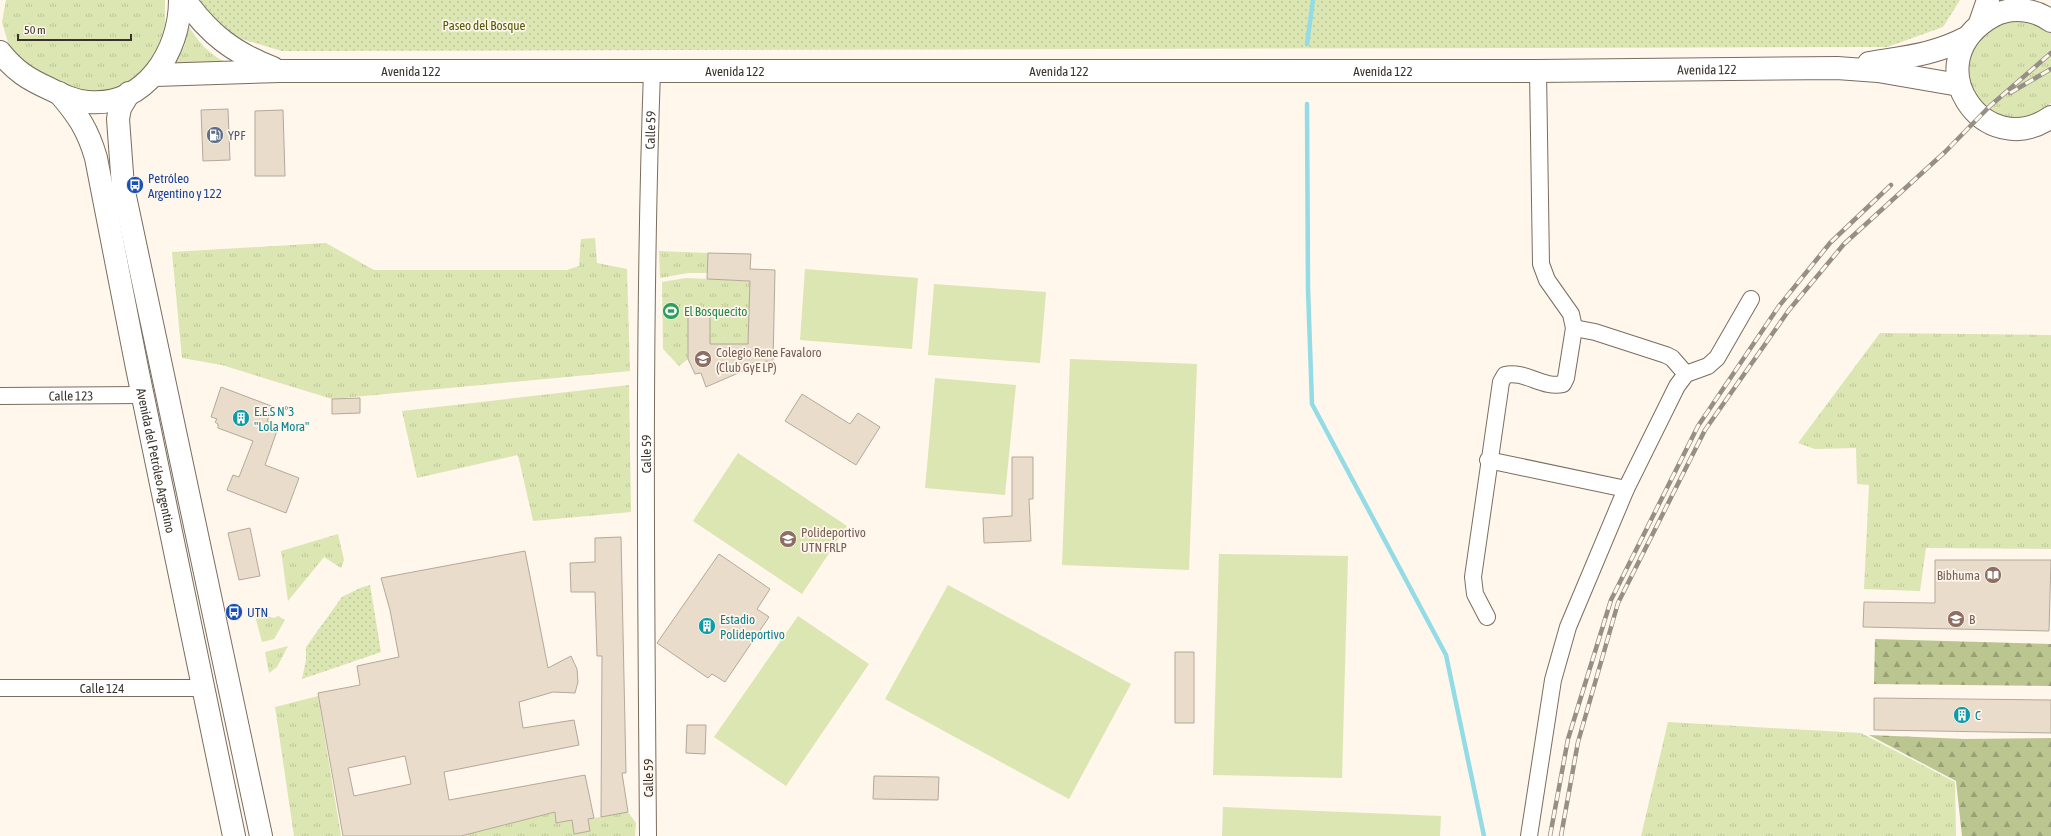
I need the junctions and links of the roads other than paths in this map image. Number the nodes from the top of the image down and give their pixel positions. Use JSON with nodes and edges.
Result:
{"nodes":[{"id":1,"x":180,"y":0,"type":"edge"},
{"id":2,"x":185,"y":0,"type":"edge"},
{"id":3,"x":1988,"y":0,"type":"edge"},
{"id":4,"x":2027,"y":0,"type":"edge"},
{"id":5,"x":2047,"y":18,"type":"edge"},
{"id":6,"x":1973,"y":31,"type":"junction"},
{"id":7,"x":0,"y":52,"type":"edge"},
{"id":8,"x":1837,"y":68,"type":"junction"},
{"id":9,"x":280,"y":71,"type":"junction"},
{"id":10,"x":652,"y":71,"type":"junction"},
{"id":11,"x":1538,"y":71,"type":"junction"},
{"id":12,"x":155,"y":75,"type":"junction"},
{"id":13,"x":0,"y":79,"type":"edge"},
{"id":14,"x":29,"y":79,"type":"junction"},
{"id":15,"x":1959,"y":85,"type":"junction"},
{"id":16,"x":59,"y":93,"type":"junction"},
{"id":17,"x":129,"y":93,"type":"junction"},
{"id":18,"x":2051,"y":117,"type":"edge"},
{"id":19,"x":1751,"y":299,"type":"dead end"},
{"id":20,"x":1574,"y":328,"type":"junction"},
{"id":21,"x":1686,"y":374,"type":"junction"},
{"id":22,"x":143,"y":395,"type":"junction"},
{"id":23,"x":0,"y":396,"type":"edge"},
{"id":24,"x":1488,"y":460,"type":"junction"},
{"id":25,"x":1626,"y":489,"type":"junction"},
{"id":26,"x":1487,"y":617,"type":"dead end"},
{"id":27,"x":0,"y":688,"type":"edge"},
{"id":28,"x":203,"y":688,"type":"junction"},
{"id":29,"x":234,"y":836,"type":"edge"},
{"id":30,"x":261,"y":836,"type":"edge"},
{"id":31,"x":648,"y":836,"type":"edge"},
{"id":32,"x":1530,"y":836,"type":"edge"}],
"edges":[{"from":1,"to":12,"type":"main road"},
{"from":2,"to":9,"type":"main road","name":"Avenida 122"},
{"from":3,"to":6,"type":"main road"},
{"from":4,"to":5,"type":"main road"},
{"from":5,"to":6,"type":"main road","name":"Avenida 122"},
{"from":6,"to":8,"type":"main road","name":"Avenida 122"},
{"from":6,"to":15,"type":"main road"},
{"from":7,"to":14,"type":"main road"},
{"from":8,"to":11,"type":"main road","name":"Avenida 122"},
{"from":8,"to":15,"type":"main road","name":"Avenida 122"},
{"from":9,"to":10,"type":"main road","name":"Avenida 122"},
{"from":9,"to":12,"type":"main road","name":"Avenida 122"},
{"from":10,"to":11,"type":"main road","name":"Avenida 122"},
{"from":10,"to":31,"type":"street","name":"Calle 59"},
{"from":11,"to":20,"type":"street"},
{"from":12,"to":17,"type":"main road"},
{"from":13,"to":14,"type":"main road"},
{"from":14,"to":16,"type":"main road"},
{"from":15,"to":18,"type":"main road"},
{"from":16,"to":17,"type":"main road"},
{"from":16,"to":22,"type":"main road","name":"Avenida del Petróleo Argentino"},
{"from":17,"to":30,"type":"main road","name":"Avenida del Petróleo Argentino"},
{"from":19,"to":21,"type":"street"},
{"from":20,"to":21,"type":"street"},
{"from":20,"to":24,"type":"street"},
{"from":21,"to":25,"type":"street"},
{"from":22,"to":23,"type":"street","name":"Calle 123"},
{"from":22,"to":28,"type":"main road","name":"Avenida del Petróleo Argentino"},
{"from":24,"to":25,"type":"street"},
{"from":24,"to":26,"type":"street"},
{"from":25,"to":32,"type":"street"},
{"from":27,"to":28,"type":"street","name":"Calle 124"},
{"from":28,"to":29,"type":"main road","name":"Avenida del Petróleo Argentino"}]}
